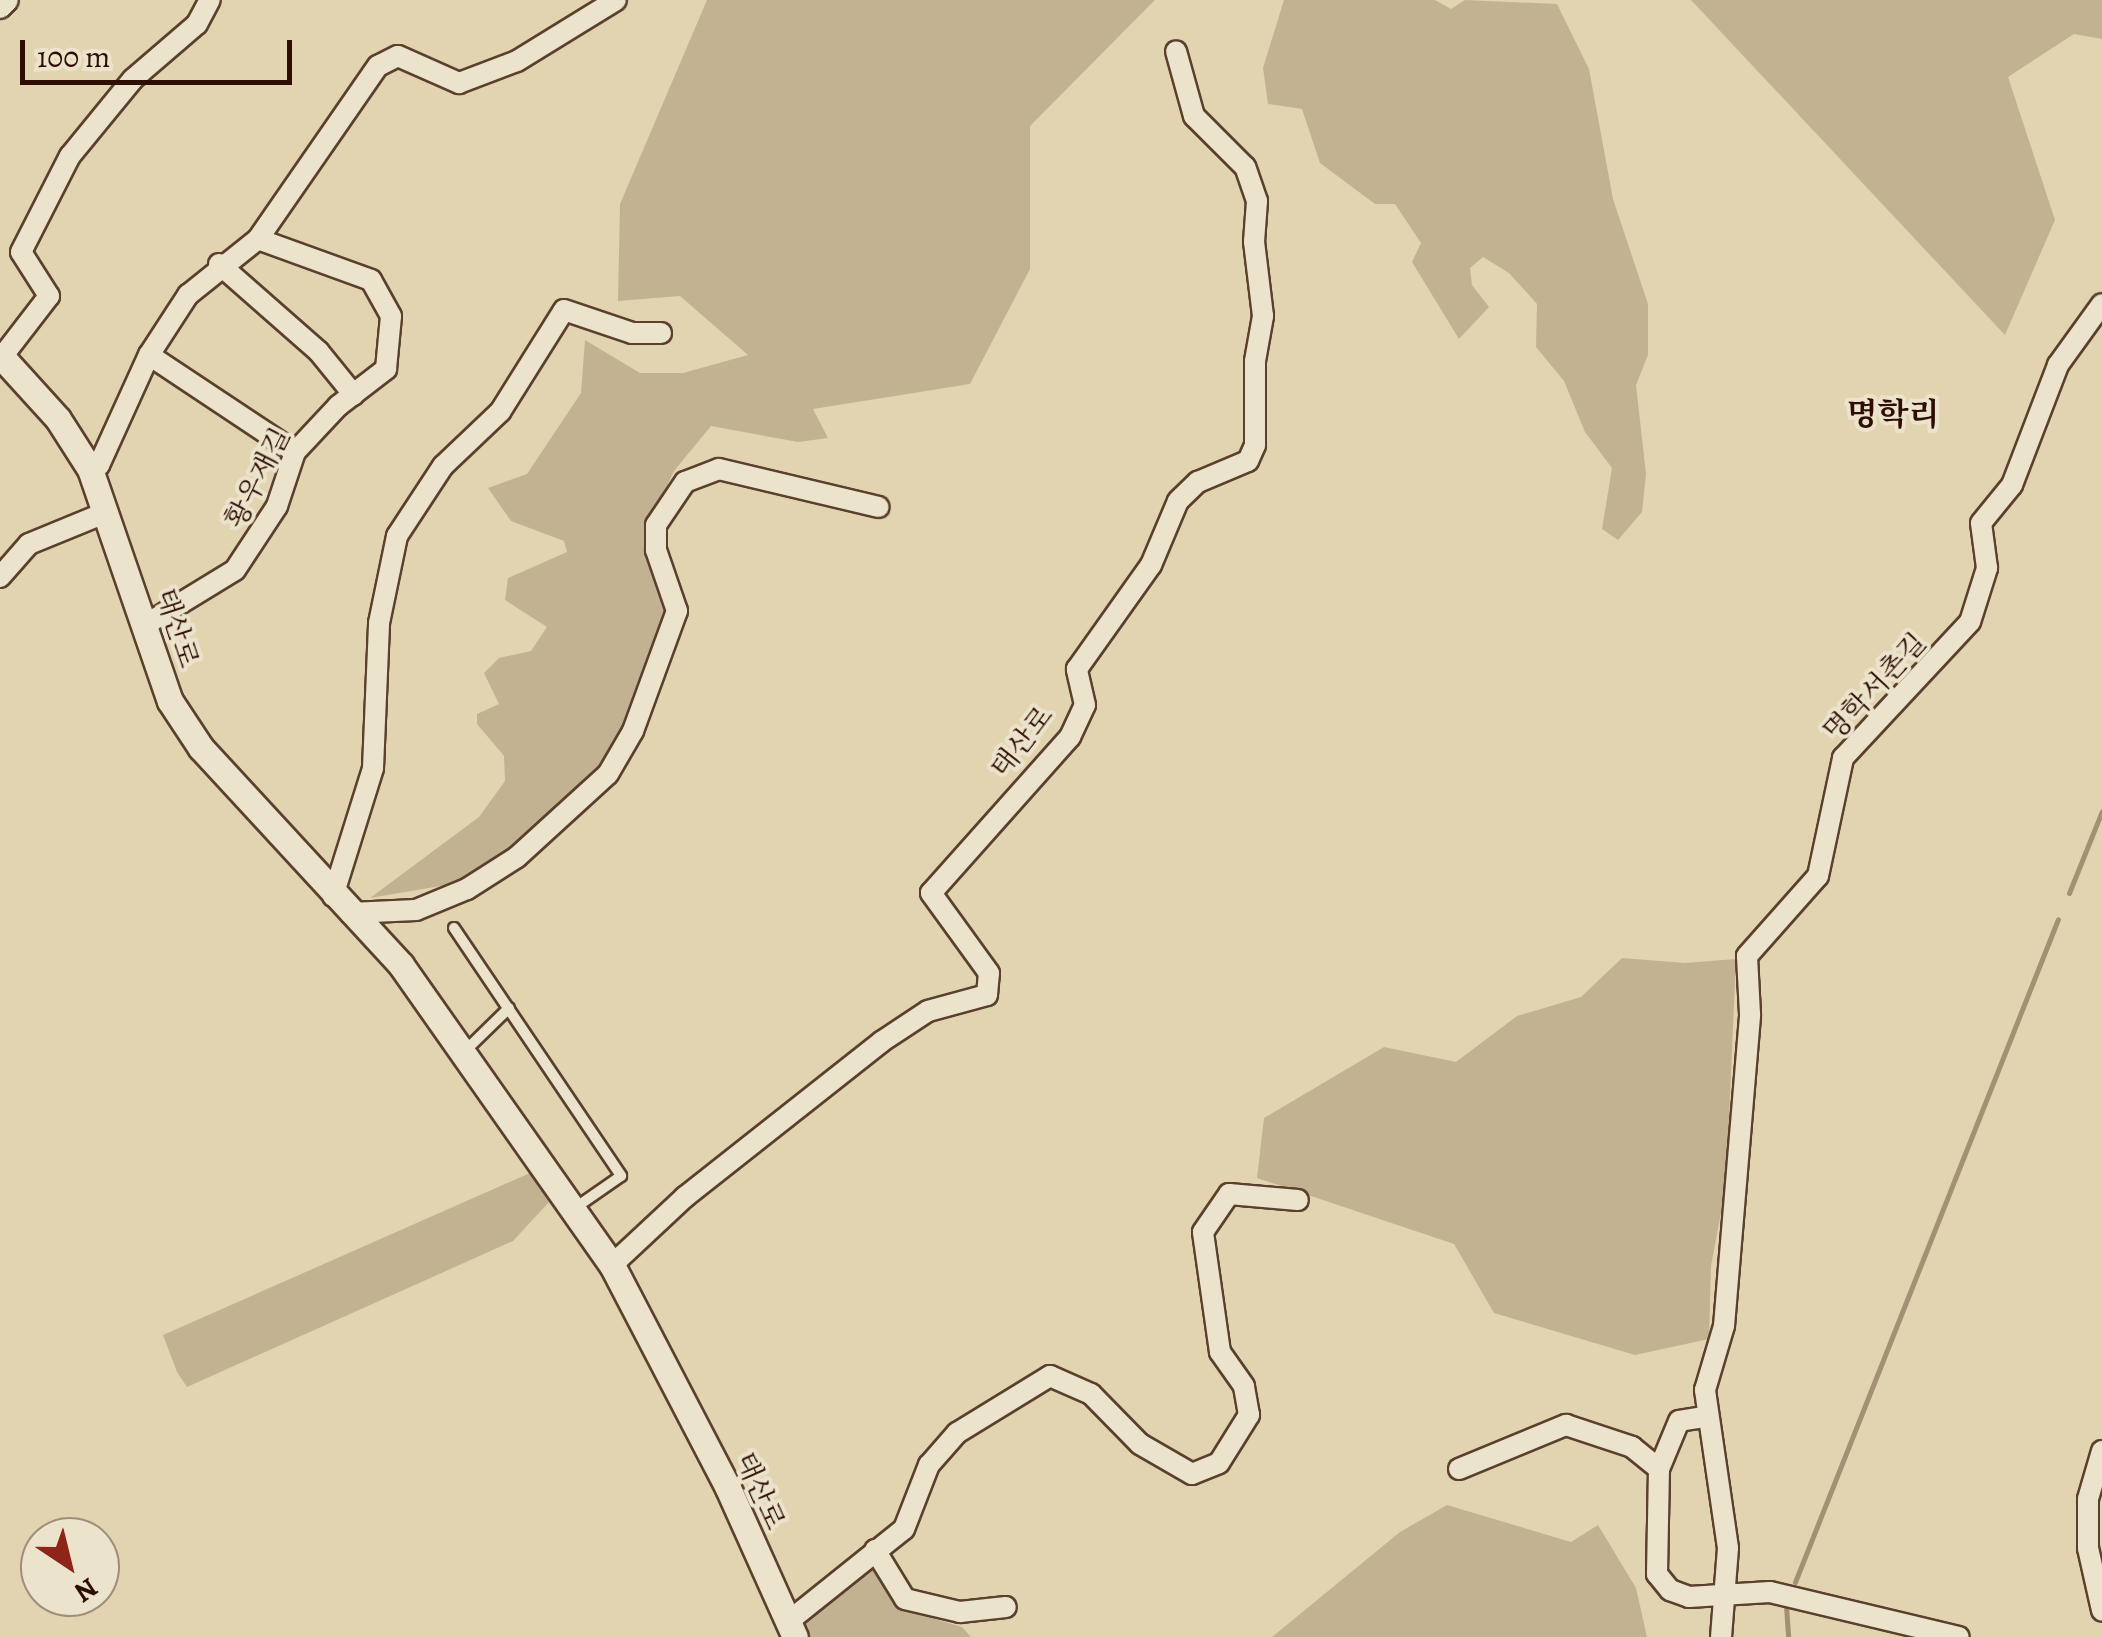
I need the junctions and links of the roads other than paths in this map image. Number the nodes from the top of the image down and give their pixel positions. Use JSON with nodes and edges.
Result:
{"nodes":[{"id":1,"x":8,"y":0,"type":"edge"},
{"id":2,"x":210,"y":0,"type":"edge"},
{"id":3,"x":616,"y":0,"type":"edge"},
{"id":4,"x":0,"y":8,"type":"edge"},
{"id":5,"x":1176,"y":50,"type":"dead end"},
{"id":6,"x":258,"y":238,"type":"junction"},
{"id":7,"x":219,"y":264,"type":"junction"},
{"id":8,"x":2102,"y":304,"type":"edge"},
{"id":9,"x":661,"y":333,"type":"dead end"},
{"id":10,"x":149,"y":355,"type":"junction"},
{"id":11,"x":1,"y":356,"type":"edge"},
{"id":12,"x":354,"y":394,"type":"junction"},
{"id":13,"x":295,"y":452,"type":"junction"},
{"id":14,"x":90,"y":469,"type":"junction"},
{"id":15,"x":879,"y":507,"type":"dead end"},
{"id":16,"x":107,"y":512,"type":"junction"},
{"id":17,"x":0,"y":577,"type":"edge"},
{"id":18,"x":145,"y":625,"type":"junction"},
{"id":19,"x":342,"y":904,"type":"junction"},
{"id":20,"x":454,"y":928,"type":"dead end"},
{"id":21,"x":509,"y":1008,"type":"junction"},
{"id":22,"x":466,"y":1050,"type":"junction"},
{"id":23,"x":1298,"y":1200,"type":"dead end"},
{"id":24,"x":571,"y":1210,"type":"junction"},
{"id":25,"x":612,"y":1265,"type":"junction"},
{"id":26,"x":1704,"y":1418,"type":"junction"},
{"id":27,"x":2102,"y":1451,"type":"edge"},
{"id":28,"x":1659,"y":1468,"type":"junction"},
{"id":29,"x":1459,"y":1469,"type":"dead end"},
{"id":30,"x":875,"y":1550,"type":"junction"},
{"id":31,"x":1720,"y":1594,"type":"junction"},
{"id":32,"x":1006,"y":1607,"type":"dead end"},
{"id":33,"x":2102,"y":1610,"type":"edge"},
{"id":34,"x":792,"y":1629,"type":"edge"},
{"id":35,"x":1721,"y":1637,"type":"edge"},
{"id":36,"x":1959,"y":1637,"type":"edge"}],
"edges":[{"from":1,"to":4,"type":"street"},
{"from":2,"to":11,"type":"street","name":"태산로"},
{"from":3,"to":6,"type":"street"},
{"from":5,"to":25,"type":"street","name":"태산로"},
{"from":6,"to":7,"type":"street"},
{"from":6,"to":12,"type":"street","name":"황우재길"},
{"from":7,"to":10,"type":"street"},
{"from":7,"to":12,"type":"street"},
{"from":8,"to":26,"type":"street","name":"명학서촌길"},
{"from":9,"to":19,"type":"street"},
{"from":10,"to":13,"type":"street"},
{"from":10,"to":14,"type":"street"},
{"from":11,"to":14,"type":"street","name":"태산로"},
{"from":12,"to":13,"type":"street","name":"황우재길"},
{"from":13,"to":18,"type":"street","name":"황우재길"},
{"from":14,"to":16,"type":"street","name":"태산로"},
{"from":15,"to":19,"type":"street"},
{"from":16,"to":17,"type":"street"},
{"from":16,"to":18,"type":"street","name":"태산로"},
{"from":18,"to":19,"type":"street","name":"태산로"},
{"from":19,"to":22,"type":"street","name":"태산로"},
{"from":20,"to":21,"type":"lane"},
{"from":21,"to":22,"type":"lane"},
{"from":21,"to":24,"type":"lane"},
{"from":22,"to":24,"type":"street","name":"태산로"},
{"from":23,"to":30,"type":"street"},
{"from":24,"to":25,"type":"street","name":"태산로"},
{"from":25,"to":34,"type":"street","name":"태산로"},
{"from":26,"to":28,"type":"street"},
{"from":26,"to":31,"type":"street","name":"명학서촌길"},
{"from":27,"to":33,"type":"street"},
{"from":28,"to":29,"type":"street"},
{"from":28,"to":31,"type":"street"},
{"from":30,"to":32,"type":"street"},
{"from":30,"to":34,"type":"street"},
{"from":31,"to":35,"type":"street","name":"명학서촌길"},
{"from":31,"to":36,"type":"street"}]}
